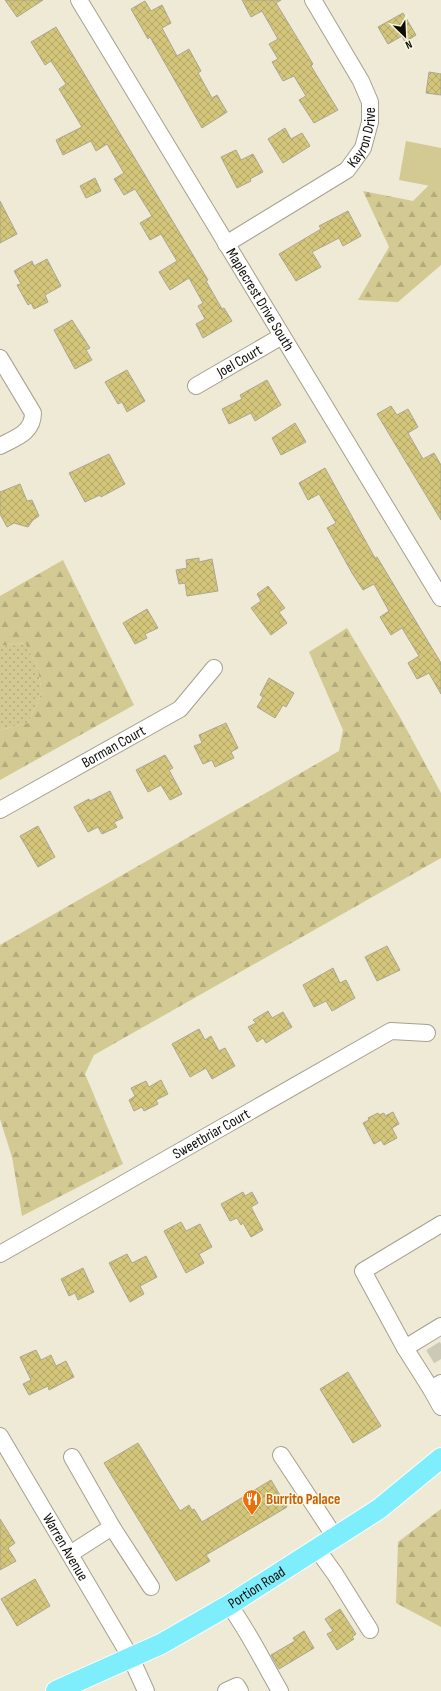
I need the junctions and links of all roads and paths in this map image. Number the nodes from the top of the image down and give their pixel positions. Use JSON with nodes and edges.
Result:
{"nodes":[{"id":1,"x":79,"y":0,"type":"edge"},
{"id":2,"x":313,"y":0,"type":"edge"},
{"id":3,"x":226,"y":244,"type":"junction"},
{"id":4,"x":282,"y":336,"type":"junction"},
{"id":5,"x":0,"y":358,"type":"edge"},
{"id":6,"x":196,"y":386,"type":"dead end"},
{"id":7,"x":0,"y":446,"type":"edge"},
{"id":8,"x":441,"y":598,"type":"edge"},
{"id":9,"x":214,"y":668,"type":"dead end"},
{"id":10,"x":0,"y":810,"type":"edge"},
{"id":11,"x":427,"y":1033,"type":"dead end"},
{"id":12,"x":441,"y":1224,"type":"edge"},
{"id":13,"x":0,"y":1254,"type":"edge"},
{"id":14,"x":441,"y":1326,"type":"edge"},
{"id":15,"x":405,"y":1348,"type":"junction"},
{"id":16,"x":436,"y":1386,"type":"edge"},
{"id":17,"x":441,"y":1407,"type":"edge"},
{"id":18,"x":0,"y":1436,"type":"edge"},
{"id":19,"x":281,"y":1455,"type":"dead end"},
{"id":20,"x":72,"y":1456,"type":"dead end"},
{"id":21,"x":441,"y":1458,"type":"edge"},
{"id":22,"x":112,"y":1527,"type":"junction"},
{"id":23,"x":335,"y":1537,"type":"junction"},
{"id":24,"x":317,"y":1549,"type":"junction"},
{"id":25,"x":70,"y":1554,"type":"junction"},
{"id":26,"x":151,"y":1587,"type":"dead end"},
{"id":27,"x":229,"y":1605,"type":"junction"},
{"id":28,"x":370,"y":1630,"type":"dead end"},
{"id":29,"x":131,"y":1658,"type":"junction"},
{"id":30,"x":56,"y":1691,"type":"edge"},
{"id":31,"x":146,"y":1691,"type":"edge"},
{"id":32,"x":226,"y":1691,"type":"edge"},
{"id":33,"x":240,"y":1691,"type":"edge"},
{"id":34,"x":280,"y":1691,"type":"edge"}],
"edges":[{"from":1,"to":3,"type":"street","name":"Maplecrest Drive South"},
{"from":2,"to":3,"type":"street","name":"Kayron Drive"},
{"from":3,"to":4,"type":"street","name":"Maplecrest Drive South"},
{"from":4,"to":6,"type":"street","name":"Joel Court"},
{"from":4,"to":8,"type":"street","name":"Maplecrest Drive South"},
{"from":5,"to":7,"type":"street"},
{"from":9,"to":10,"type":"street","name":"Borman Court"},
{"from":11,"to":13,"type":"street","name":"Sweetbriar Court"},
{"from":12,"to":15,"type":"street"},
{"from":14,"to":15,"type":"street"},
{"from":15,"to":16,"type":"street"},
{"from":16,"to":17,"type":"street"},
{"from":18,"to":25,"type":"street","name":"Warren Avenue"},
{"from":19,"to":23,"type":"street"},
{"from":20,"to":22,"type":"street"},
{"from":21,"to":23,"type":"main road","name":"Portion Road"},
{"from":22,"to":25,"type":"street"},
{"from":22,"to":26,"type":"street"},
{"from":23,"to":24,"type":"main road","name":"Portion Road"},
{"from":24,"to":27,"type":"main road","name":"Portion Road"},
{"from":24,"to":28,"type":"street"},
{"from":25,"to":29,"type":"street","name":"Warren Avenue"},
{"from":27,"to":29,"type":"main road","name":"Portion Road"},
{"from":27,"to":34,"type":"street"},
{"from":29,"to":30,"type":"main road","name":"Portion Road"},
{"from":29,"to":31,"type":"street","name":"Warren Avenue"},
{"from":32,"to":33,"type":"street"}]}
